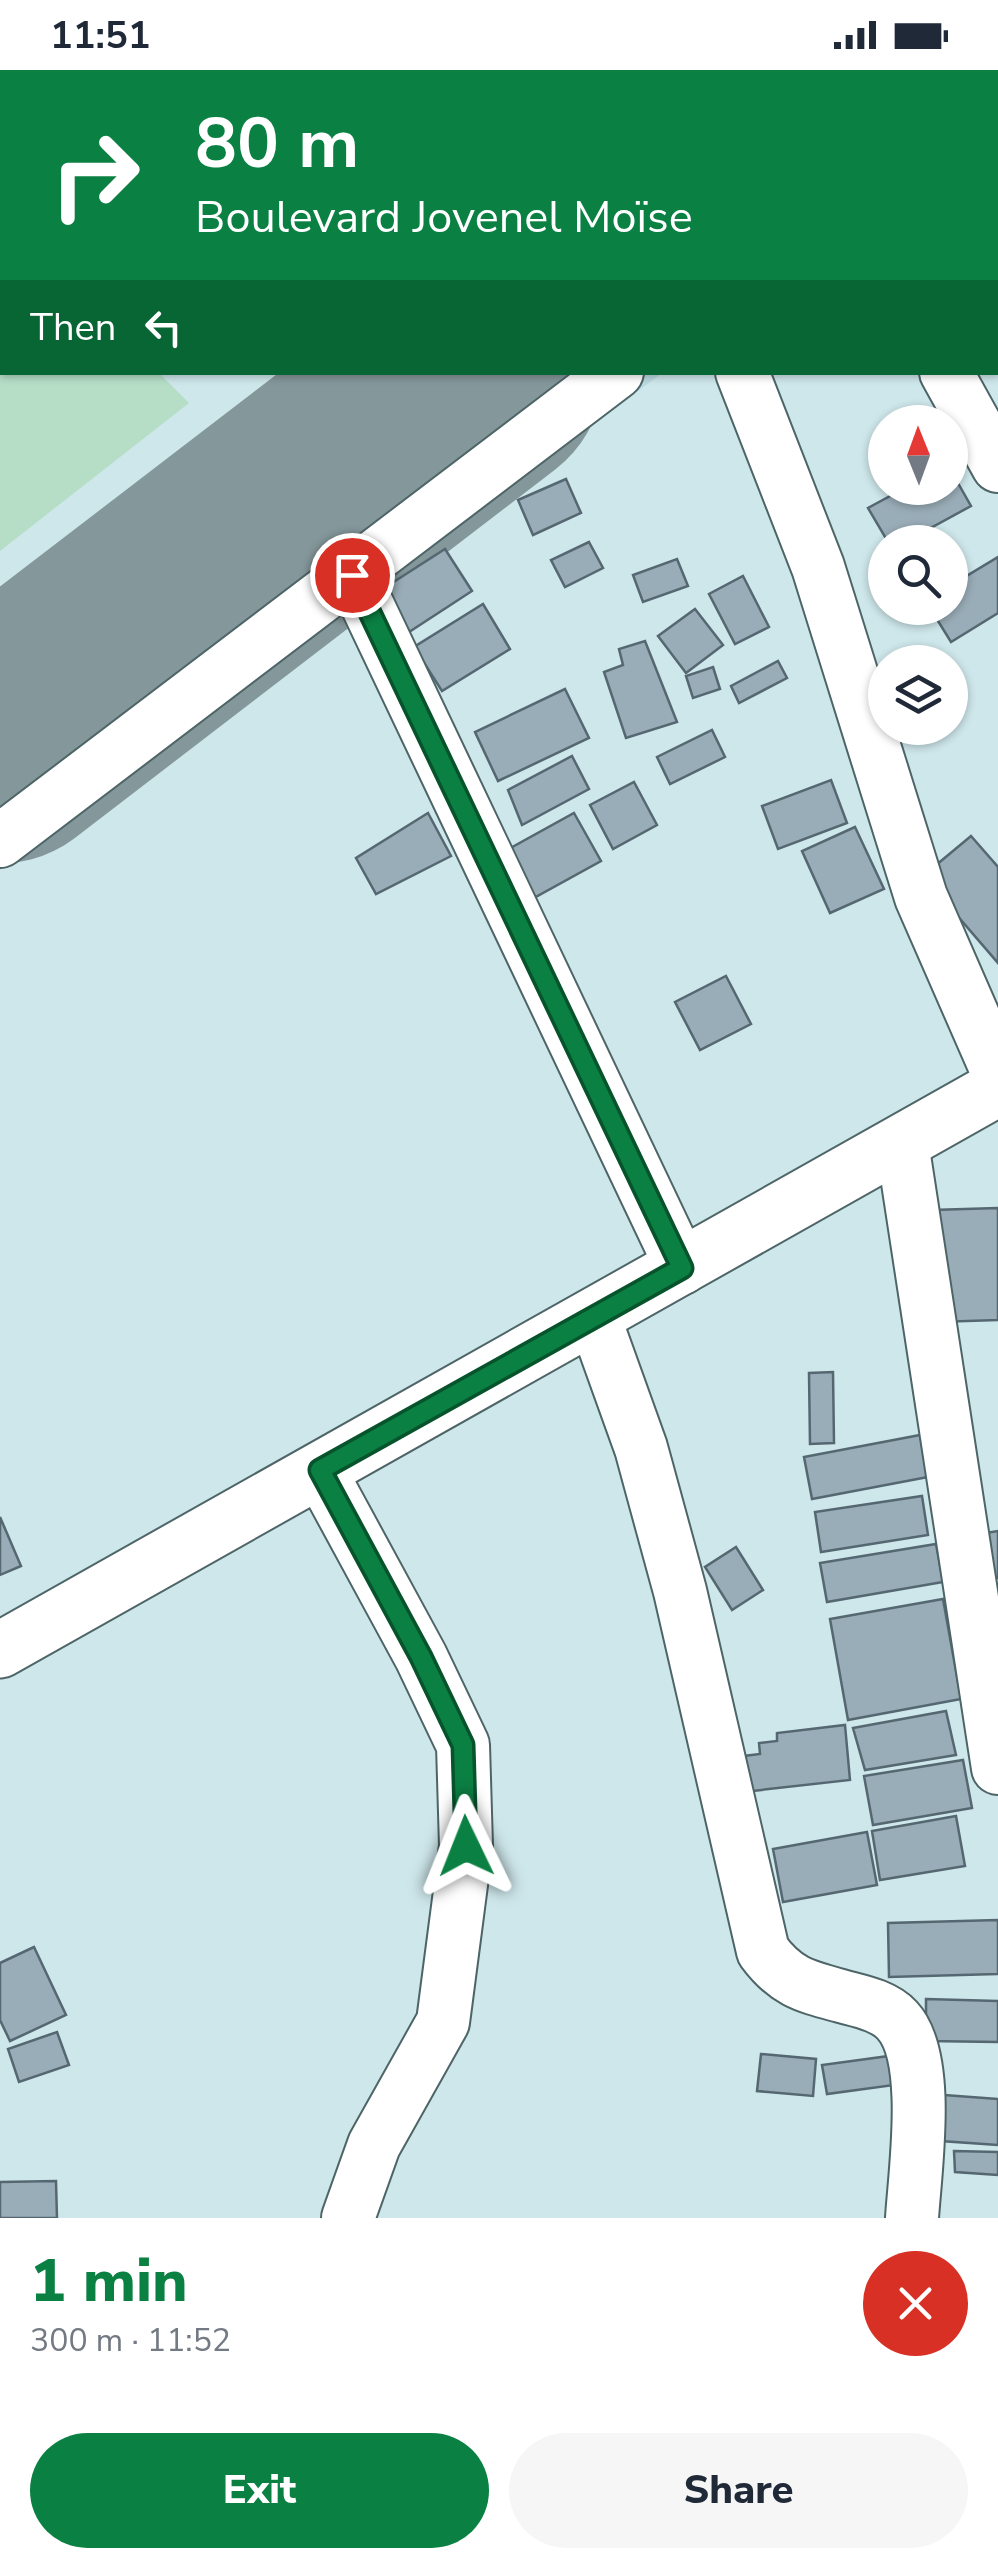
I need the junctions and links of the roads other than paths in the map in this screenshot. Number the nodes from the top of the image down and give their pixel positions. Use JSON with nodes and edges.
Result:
{"nodes":[{"id":1,"x":613,"y":375,"type":"edge"},
{"id":2,"x":743,"y":375,"type":"edge"},
{"id":3,"x":948,"y":375,"type":"edge"},
{"id":4,"x":998,"y":466,"type":"edge"},
{"id":5,"x":352,"y":575,"type":"junction"},
{"id":6,"x":0,"y":840,"type":"edge"},
{"id":7,"x":998,"y":1073,"type":"edge"},
{"id":8,"x":998,"y":1088,"type":"edge"},
{"id":9,"x":902,"y":1142,"type":"junction"},
{"id":10,"x":682,"y":1268,"type":"junction"},
{"id":11,"x":594,"y":1317,"type":"junction"},
{"id":12,"x":320,"y":1470,"type":"junction"},
{"id":13,"x":0,"y":1650,"type":"edge"},
{"id":14,"x":998,"y":1768,"type":"edge"},
{"id":15,"x":348,"y":2218,"type":"edge"},
{"id":16,"x":912,"y":2218,"type":"edge"}],
"edges":[{"from":1,"to":5,"type":"street"},
{"from":2,"to":7,"type":"street"},
{"from":3,"to":4,"type":"street"},
{"from":5,"to":6,"type":"street"},
{"from":5,"to":10,"type":"street"},
{"from":8,"to":9,"type":"main road"},
{"from":9,"to":10,"type":"main road"},
{"from":9,"to":14,"type":"street"},
{"from":10,"to":11,"type":"main road"},
{"from":11,"to":12,"type":"main road"},
{"from":11,"to":16,"type":"street"},
{"from":12,"to":13,"type":"main road"},
{"from":12,"to":15,"type":"street"}]}
